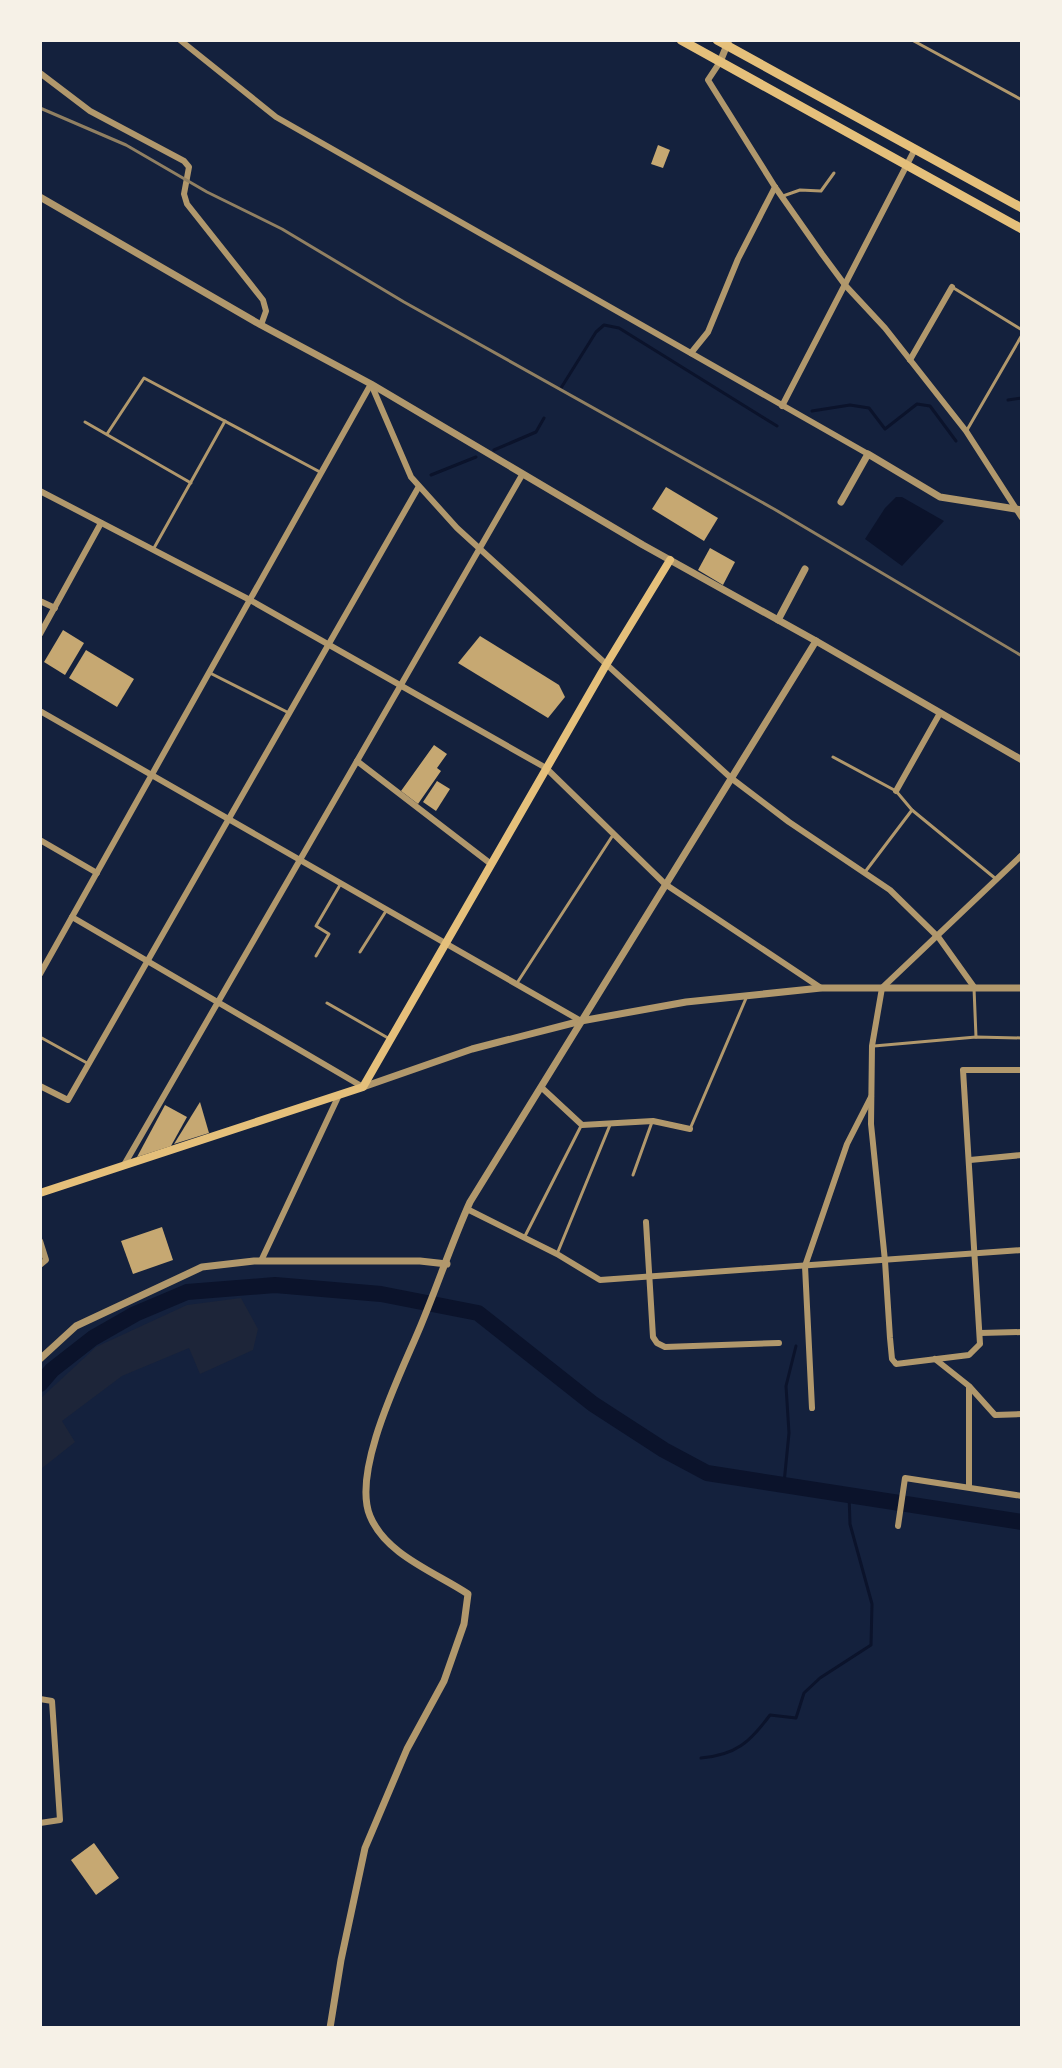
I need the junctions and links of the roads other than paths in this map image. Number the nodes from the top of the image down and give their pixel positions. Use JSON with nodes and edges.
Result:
{"nodes":[{"id":1,"x":180,"y":40,"type":"edge"},
{"id":2,"x":681,"y":40,"type":"edge"},
{"id":3,"x":717,"y":40,"type":"edge"},
{"id":4,"x":912,"y":40,"type":"edge"},
{"id":5,"x":728,"y":43,"type":"edge"},
{"id":6,"x":720,"y":62,"type":"junction"},
{"id":7,"x":40,"y":73,"type":"edge"},
{"id":8,"x":1022,"y":100,"type":"edge"},
{"id":9,"x":914,"y":151,"type":"junction"},
{"id":10,"x":908,"y":165,"type":"junction"},
{"id":11,"x":834,"y":173,"type":"dead end"},
{"id":12,"x":775,"y":187,"type":"junction"},
{"id":13,"x":783,"y":196,"type":"junction"},
{"id":14,"x":40,"y":197,"type":"edge"},
{"id":15,"x":1022,"y":208,"type":"edge"},
{"id":16,"x":1022,"y":229,"type":"edge"},
{"id":17,"x":845,"y":285,"type":"junction"},
{"id":18,"x":952,"y":287,"type":"joint"},
{"id":19,"x":261,"y":325,"type":"junction"},
{"id":20,"x":1022,"y":330,"type":"edge"},
{"id":21,"x":1022,"y":335,"type":"edge"},
{"id":22,"x":691,"y":353,"type":"junction"},
{"id":23,"x":910,"y":360,"type":"junction"},
{"id":24,"x":371,"y":384,"type":"junction"},
{"id":25,"x":782,"y":406,"type":"junction"},
{"id":26,"x":85,"y":422,"type":"dead end"},
{"id":27,"x":225,"y":422,"type":"junction"},
{"id":28,"x":966,"y":431,"type":"junction"},
{"id":29,"x":107,"y":434,"type":"junction"},
{"id":30,"x":868,"y":454,"type":"junction"},
{"id":31,"x":321,"y":473,"type":"junction"},
{"id":32,"x":522,"y":475,"type":"junction"},
{"id":33,"x":191,"y":483,"type":"junction"},
{"id":34,"x":418,"y":488,"type":"junction"},
{"id":35,"x":40,"y":491,"type":"edge"},
{"id":36,"x":841,"y":502,"type":"dead end"},
{"id":37,"x":1020,"y":508,"type":"edge"},
{"id":38,"x":1022,"y":518,"type":"edge"},
{"id":39,"x":101,"y":523,"type":"junction"},
{"id":40,"x":481,"y":547,"type":"junction"},
{"id":41,"x":153,"y":550,"type":"junction"},
{"id":42,"x":670,"y":560,"type":"junction"},
{"id":43,"x":805,"y":568,"type":"dead end"},
{"id":44,"x":250,"y":600,"type":"junction"},
{"id":45,"x":40,"y":601,"type":"edge"},
{"id":46,"x":54,"y":609,"type":"junction"},
{"id":47,"x":778,"y":620,"type":"junction"},
{"id":48,"x":40,"y":634,"type":"edge"},
{"id":49,"x":816,"y":641,"type":"junction"},
{"id":50,"x":329,"y":644,"type":"junction"},
{"id":51,"x":606,"y":665,"type":"junction"},
{"id":52,"x":209,"y":673,"type":"junction"},
{"id":53,"x":400,"y":686,"type":"junction"},
{"id":54,"x":40,"y":711,"type":"edge"},
{"id":55,"x":289,"y":713,"type":"junction"},
{"id":56,"x":940,"y":713,"type":"junction"},
{"id":57,"x":833,"y":757,"type":"dead end"},
{"id":58,"x":1022,"y":760,"type":"edge"},
{"id":59,"x":357,"y":761,"type":"junction"},
{"id":60,"x":546,"y":768,"type":"junction"},
{"id":61,"x":152,"y":775,"type":"junction"},
{"id":62,"x":731,"y":778,"type":"junction"},
{"id":63,"x":896,"y":791,"type":"junction"},
{"id":64,"x":912,"y":810,"type":"junction"},
{"id":65,"x":229,"y":819,"type":"junction"},
{"id":66,"x":614,"y":834,"type":"junction"},
{"id":67,"x":40,"y":840,"type":"edge"},
{"id":68,"x":1022,"y":855,"type":"edge"},
{"id":69,"x":300,"y":860,"type":"junction"},
{"id":70,"x":491,"y":864,"type":"junction"},
{"id":71,"x":865,"y":872,"type":"junction"},
{"id":72,"x":97,"y":873,"type":"junction"},
{"id":73,"x":997,"y":879,"type":"junction"},
{"id":74,"x":340,"y":883,"type":"junction"},
{"id":75,"x":665,"y":884,"type":"junction"},
{"id":76,"x":387,"y":910,"type":"junction"},
{"id":77,"x":72,"y":917,"type":"junction"},
{"id":78,"x":937,"y":936,"type":"junction"},
{"id":79,"x":446,"y":943,"type":"junction"},
{"id":80,"x":360,"y":952,"type":"dead end"},
{"id":81,"x":316,"y":956,"type":"dead end"},
{"id":82,"x":147,"y":961,"type":"junction"},
{"id":83,"x":40,"y":974,"type":"edge"},
{"id":84,"x":516,"y":984,"type":"junction"},
{"id":85,"x":974,"y":987,"type":"junction"},
{"id":86,"x":821,"y":988,"type":"junction"},
{"id":87,"x":882,"y":988,"type":"junction"},
{"id":88,"x":1022,"y":988,"type":"edge"},
{"id":89,"x":748,"y":994,"type":"junction"},
{"id":90,"x":218,"y":1002,"type":"junction"},
{"id":91,"x":327,"y":1003,"type":"dead end"},
{"id":92,"x":581,"y":1021,"type":"junction"},
{"id":93,"x":40,"y":1037,"type":"edge"},
{"id":94,"x":976,"y":1037,"type":"junction"},
{"id":95,"x":1022,"y":1038,"type":"edge"},
{"id":96,"x":390,"y":1039,"type":"junction"},
{"id":97,"x":872,"y":1046,"type":"junction"},
{"id":98,"x":89,"y":1063,"type":"junction"},
{"id":99,"x":1022,"y":1070,"type":"edge"},
{"id":100,"x":40,"y":1086,"type":"edge"},
{"id":101,"x":363,"y":1087,"type":"junction"},
{"id":102,"x":541,"y":1087,"type":"junction"},
{"id":103,"x":340,"y":1094,"type":"junction"},
{"id":104,"x":871,"y":1096,"type":"junction"},
{"id":105,"x":653,"y":1121,"type":"junction"},
{"id":106,"x":582,"y":1125,"type":"junction"},
{"id":107,"x":610,"y":1125,"type":"junction"},
{"id":108,"x":690,"y":1129,"type":"joint"},
{"id":109,"x":1022,"y":1155,"type":"edge"},
{"id":110,"x":970,"y":1160,"type":"junction"},
{"id":111,"x":124,"y":1166,"type":"junction"},
{"id":112,"x":633,"y":1175,"type":"dead end"},
{"id":113,"x":40,"y":1193,"type":"edge"},
{"id":114,"x":468,"y":1205,"type":"junction"},
{"id":115,"x":646,"y":1222,"type":"dead end"},
{"id":116,"x":524,"y":1238,"type":"junction"},
{"id":117,"x":40,"y":1241,"type":"edge"},
{"id":118,"x":1022,"y":1250,"type":"edge"},
{"id":119,"x":557,"y":1254,"type":"junction"},
{"id":120,"x":975,"y":1254,"type":"junction"},
{"id":121,"x":261,"y":1261,"type":"junction"},
{"id":122,"x":885,"y":1261,"type":"junction"},
{"id":123,"x":447,"y":1264,"type":"junction"},
{"id":124,"x":40,"y":1265,"type":"edge"},
{"id":125,"x":805,"y":1266,"type":"junction"},
{"id":126,"x":651,"y":1275,"type":"junction"},
{"id":127,"x":1022,"y":1332,"type":"edge"},
{"id":128,"x":981,"y":1333,"type":"junction"},
{"id":129,"x":779,"y":1342,"type":"dead end"},
{"id":130,"x":40,"y":1359,"type":"edge"},
{"id":131,"x":935,"y":1359,"type":"junction"},
{"id":132,"x":969,"y":1386,"type":"junction"},
{"id":133,"x":812,"y":1408,"type":"dead end"},
{"id":134,"x":1022,"y":1414,"type":"edge"},
{"id":135,"x":969,"y":1487,"type":"junction"},
{"id":136,"x":1022,"y":1496,"type":"edge"},
{"id":137,"x":898,"y":1526,"type":"dead end"},
{"id":138,"x":40,"y":1699,"type":"edge"},
{"id":139,"x":40,"y":1824,"type":"edge"},
{"id":140,"x":330,"y":2028,"type":"edge"}],
"edges":[{"from":1,"to":22,"type":"street"},
{"from":2,"to":6,"type":"main road"},
{"from":3,"to":5,"type":"main road"},
{"from":4,"to":8,"type":"lane"},
{"from":5,"to":6,"type":"street"},
{"from":5,"to":9,"type":"main road"},
{"from":6,"to":10,"type":"main road"},
{"from":6,"to":12,"type":"street"},
{"from":7,"to":19,"type":"street"},
{"from":9,"to":10,"type":"street"},
{"from":9,"to":15,"type":"main road"},
{"from":10,"to":16,"type":"main road"},
{"from":10,"to":17,"type":"street"},
{"from":11,"to":13,"type":"lane"},
{"from":12,"to":13,"type":"street"},
{"from":12,"to":22,"type":"street"},
{"from":13,"to":17,"type":"street"},
{"from":14,"to":19,"type":"street"},
{"from":17,"to":23,"type":"street"},
{"from":17,"to":25,"type":"street"},
{"from":18,"to":20,"type":"lane"},
{"from":18,"to":23,"type":"street"},
{"from":19,"to":24,"type":"street"},
{"from":21,"to":28,"type":"lane"},
{"from":22,"to":25,"type":"street"},
{"from":23,"to":28,"type":"street"},
{"from":24,"to":31,"type":"street"},
{"from":24,"to":32,"type":"street"},
{"from":24,"to":34,"type":"street"},
{"from":25,"to":30,"type":"street"},
{"from":26,"to":29,"type":"lane"},
{"from":27,"to":29,"type":"lane"},
{"from":27,"to":31,"type":"lane"},
{"from":27,"to":33,"type":"lane"},
{"from":28,"to":37,"type":"street"},
{"from":29,"to":33,"type":"lane"},
{"from":30,"to":36,"type":"street"},
{"from":30,"to":37,"type":"street"},
{"from":31,"to":44,"type":"street"},
{"from":32,"to":40,"type":"street"},
{"from":32,"to":42,"type":"street"},
{"from":33,"to":41,"type":"lane"},
{"from":34,"to":40,"type":"street"},
{"from":34,"to":50,"type":"street"},
{"from":35,"to":39,"type":"street"},
{"from":37,"to":38,"type":"street"},
{"from":39,"to":41,"type":"street"},
{"from":39,"to":46,"type":"street"},
{"from":40,"to":51,"type":"street"},
{"from":40,"to":53,"type":"street"},
{"from":41,"to":44,"type":"street"},
{"from":42,"to":47,"type":"street"},
{"from":42,"to":51,"type":"main road"},
{"from":43,"to":47,"type":"street"},
{"from":44,"to":50,"type":"street"},
{"from":44,"to":52,"type":"street"},
{"from":45,"to":46,"type":"street"},
{"from":46,"to":48,"type":"street"},
{"from":47,"to":49,"type":"street"},
{"from":49,"to":56,"type":"street"},
{"from":49,"to":62,"type":"street"},
{"from":50,"to":53,"type":"street"},
{"from":50,"to":55,"type":"street"},
{"from":51,"to":60,"type":"main road"},
{"from":51,"to":62,"type":"street"},
{"from":52,"to":55,"type":"lane"},
{"from":52,"to":61,"type":"street"},
{"from":53,"to":59,"type":"street"},
{"from":53,"to":60,"type":"street"},
{"from":54,"to":61,"type":"street"},
{"from":55,"to":65,"type":"street"},
{"from":56,"to":58,"type":"street"},
{"from":56,"to":63,"type":"street"},
{"from":57,"to":63,"type":"lane"},
{"from":59,"to":69,"type":"street"},
{"from":59,"to":70,"type":"street"},
{"from":60,"to":66,"type":"street"},
{"from":60,"to":70,"type":"main road"},
{"from":61,"to":65,"type":"street"},
{"from":61,"to":72,"type":"street"},
{"from":62,"to":71,"type":"street"},
{"from":62,"to":75,"type":"street"},
{"from":63,"to":64,"type":"lane"},
{"from":64,"to":71,"type":"lane"},
{"from":64,"to":73,"type":"lane"},
{"from":65,"to":69,"type":"street"},
{"from":65,"to":82,"type":"street"},
{"from":66,"to":75,"type":"street"},
{"from":66,"to":84,"type":"lane"},
{"from":67,"to":72,"type":"street"},
{"from":68,"to":73,"type":"street"},
{"from":69,"to":74,"type":"street"},
{"from":69,"to":90,"type":"street"},
{"from":70,"to":79,"type":"main road"},
{"from":71,"to":78,"type":"street"},
{"from":72,"to":77,"type":"street"},
{"from":73,"to":78,"type":"street"},
{"from":74,"to":76,"type":"street"},
{"from":74,"to":81,"type":"lane"},
{"from":75,"to":86,"type":"street"},
{"from":75,"to":92,"type":"street"},
{"from":76,"to":79,"type":"street"},
{"from":76,"to":80,"type":"lane"},
{"from":77,"to":82,"type":"street"},
{"from":77,"to":83,"type":"street"},
{"from":78,"to":85,"type":"street"},
{"from":78,"to":87,"type":"street"},
{"from":79,"to":84,"type":"street"},
{"from":79,"to":96,"type":"main road"},
{"from":82,"to":90,"type":"street"},
{"from":82,"to":98,"type":"street"},
{"from":84,"to":92,"type":"street"},
{"from":85,"to":87,"type":"street"},
{"from":85,"to":88,"type":"street"},
{"from":85,"to":94,"type":"lane"},
{"from":86,"to":87,"type":"street"},
{"from":86,"to":89,"type":"street"},
{"from":87,"to":97,"type":"street"},
{"from":89,"to":92,"type":"street"},
{"from":89,"to":108,"type":"lane"},
{"from":90,"to":101,"type":"street"},
{"from":90,"to":111,"type":"street"},
{"from":91,"to":96,"type":"lane"},
{"from":92,"to":101,"type":"street"},
{"from":92,"to":102,"type":"street"},
{"from":93,"to":98,"type":"lane"},
{"from":94,"to":95,"type":"lane"},
{"from":94,"to":97,"type":"lane"},
{"from":96,"to":101,"type":"main road"},
{"from":97,"to":104,"type":"street"},
{"from":98,"to":100,"type":"street"},
{"from":99,"to":110,"type":"street"},
{"from":101,"to":103,"type":"main road"},
{"from":102,"to":106,"type":"street"},
{"from":102,"to":114,"type":"street"},
{"from":103,"to":111,"type":"main road"},
{"from":103,"to":121,"type":"street"},
{"from":104,"to":122,"type":"street"},
{"from":104,"to":125,"type":"street"},
{"from":105,"to":107,"type":"street"},
{"from":105,"to":108,"type":"street"},
{"from":105,"to":112,"type":"lane"},
{"from":106,"to":107,"type":"street"},
{"from":106,"to":116,"type":"lane"},
{"from":107,"to":119,"type":"lane"},
{"from":109,"to":110,"type":"street"},
{"from":110,"to":120,"type":"street"},
{"from":111,"to":113,"type":"main road"},
{"from":114,"to":116,"type":"street"},
{"from":114,"to":123,"type":"street"},
{"from":115,"to":126,"type":"street"},
{"from":116,"to":119,"type":"street"},
{"from":117,"to":124,"type":"street"},
{"from":118,"to":120,"type":"street"},
{"from":119,"to":126,"type":"street"},
{"from":120,"to":122,"type":"street"},
{"from":120,"to":128,"type":"street"},
{"from":121,"to":123,"type":"street"},
{"from":121,"to":130,"type":"street"},
{"from":122,"to":125,"type":"street"},
{"from":122,"to":131,"type":"street"},
{"from":123,"to":140,"type":"street"},
{"from":125,"to":126,"type":"street"},
{"from":125,"to":133,"type":"street"},
{"from":126,"to":129,"type":"street"},
{"from":127,"to":128,"type":"street"},
{"from":128,"to":131,"type":"street"},
{"from":131,"to":132,"type":"street"},
{"from":132,"to":134,"type":"street"},
{"from":132,"to":135,"type":"street"},
{"from":135,"to":136,"type":"street"},
{"from":135,"to":137,"type":"street"},
{"from":138,"to":139,"type":"street"}]}
